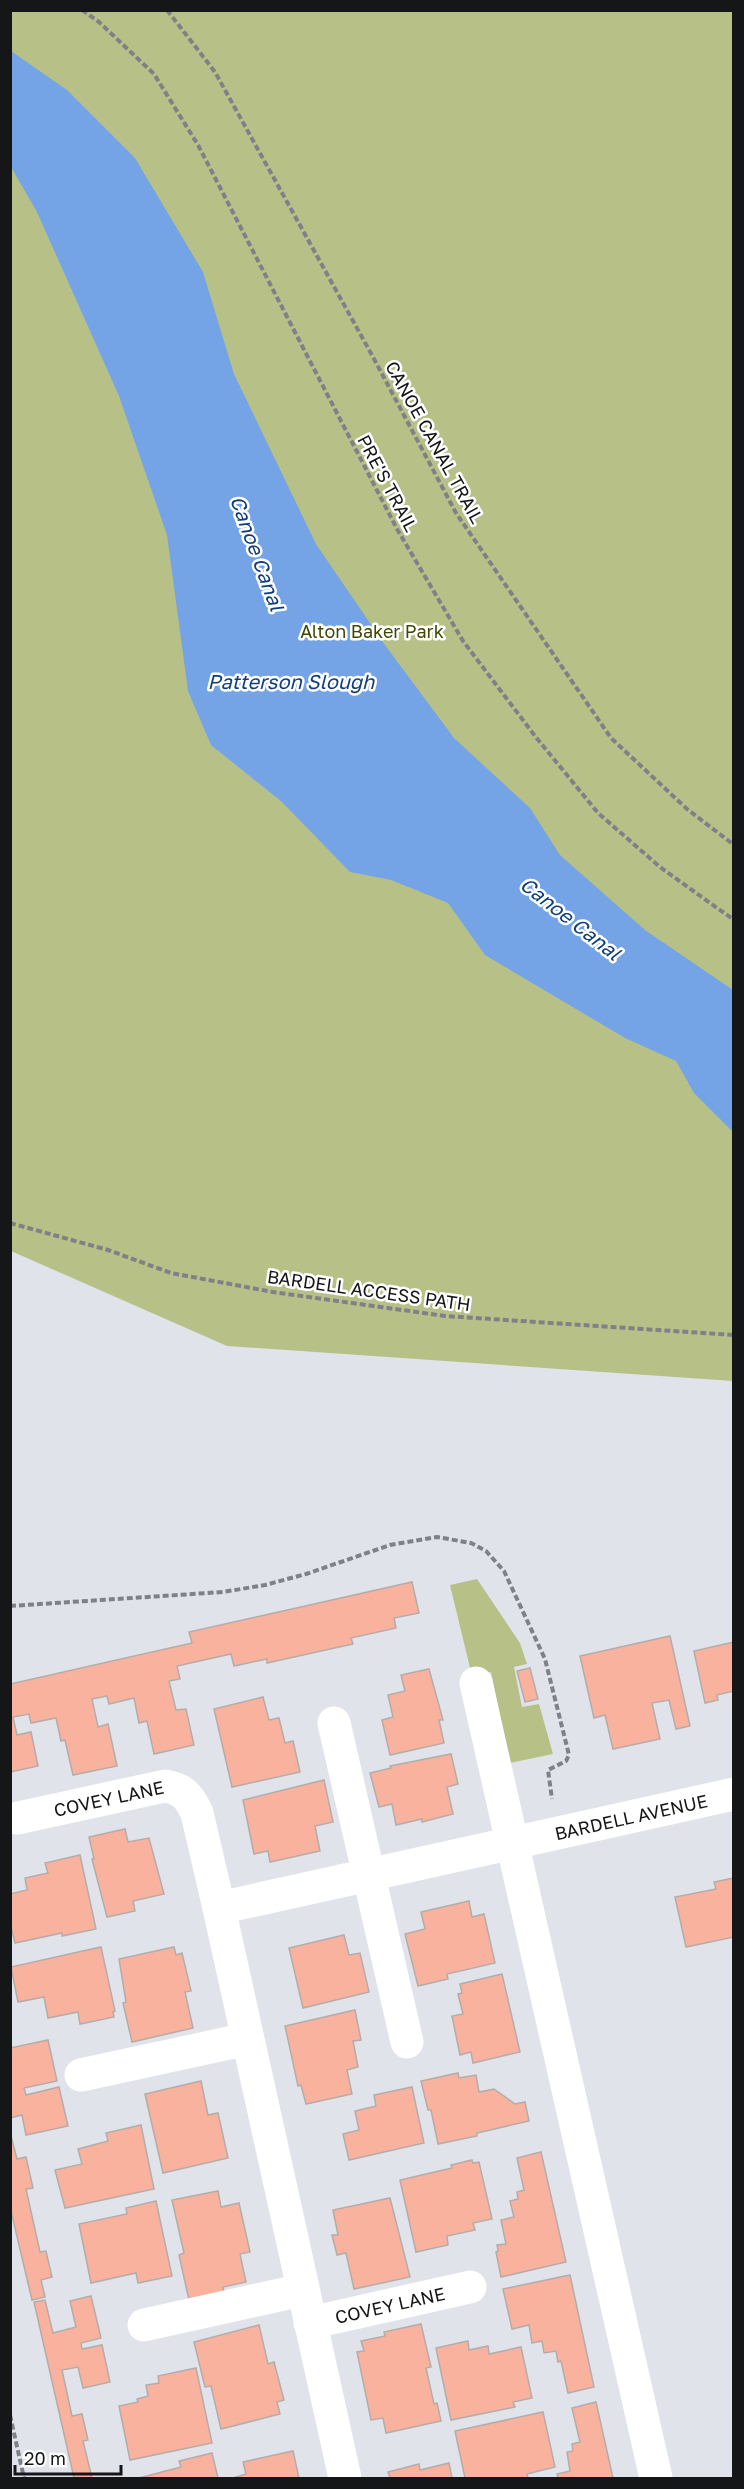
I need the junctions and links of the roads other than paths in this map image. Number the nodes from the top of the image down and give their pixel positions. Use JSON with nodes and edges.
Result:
{"nodes":[{"id":1,"x":476,"y":1683,"type":"dead end"},
{"id":2,"x":334,"y":1723,"type":"dead end"},
{"id":3,"x":734,"y":1794,"type":"edge"},
{"id":4,"x":18,"y":1818,"type":"dead end"},
{"id":5,"x":533,"y":1837,"type":"junction"},
{"id":6,"x":369,"y":1874,"type":"junction"},
{"id":7,"x":219,"y":1908,"type":"junction"},
{"id":8,"x":247,"y":2038,"type":"junction"},
{"id":9,"x":407,"y":2042,"type":"dead end"},
{"id":10,"x":81,"y":2075,"type":"dead end"},
{"id":11,"x":470,"y":2287,"type":"dead end"},
{"id":12,"x":302,"y":2290,"type":"junction"},
{"id":13,"x":310,"y":2323,"type":"junction"},
{"id":14,"x":144,"y":2325,"type":"dead end"},
{"id":15,"x":345,"y":2478,"type":"edge"},
{"id":16,"x":656,"y":2478,"type":"edge"}],
"edges":[{"from":1,"to":5,"type":"street"},
{"from":2,"to":6,"type":"street"},
{"from":3,"to":5,"type":"street","name":"BARDELL AVENUE"},
{"from":4,"to":7,"type":"street","name":"COVEY LANE"},
{"from":5,"to":6,"type":"street"},
{"from":5,"to":16,"type":"street"},
{"from":6,"to":7,"type":"street"},
{"from":6,"to":9,"type":"street"},
{"from":7,"to":8,"type":"street","name":"COVEY LANE"},
{"from":8,"to":10,"type":"street"},
{"from":8,"to":12,"type":"street","name":"COVEY LANE"},
{"from":11,"to":13,"type":"street","name":"COVEY LANE"},
{"from":12,"to":13,"type":"street","name":"COVEY LANE"},
{"from":12,"to":14,"type":"street"},
{"from":13,"to":15,"type":"street","name":"COVEY LANE"}]}
